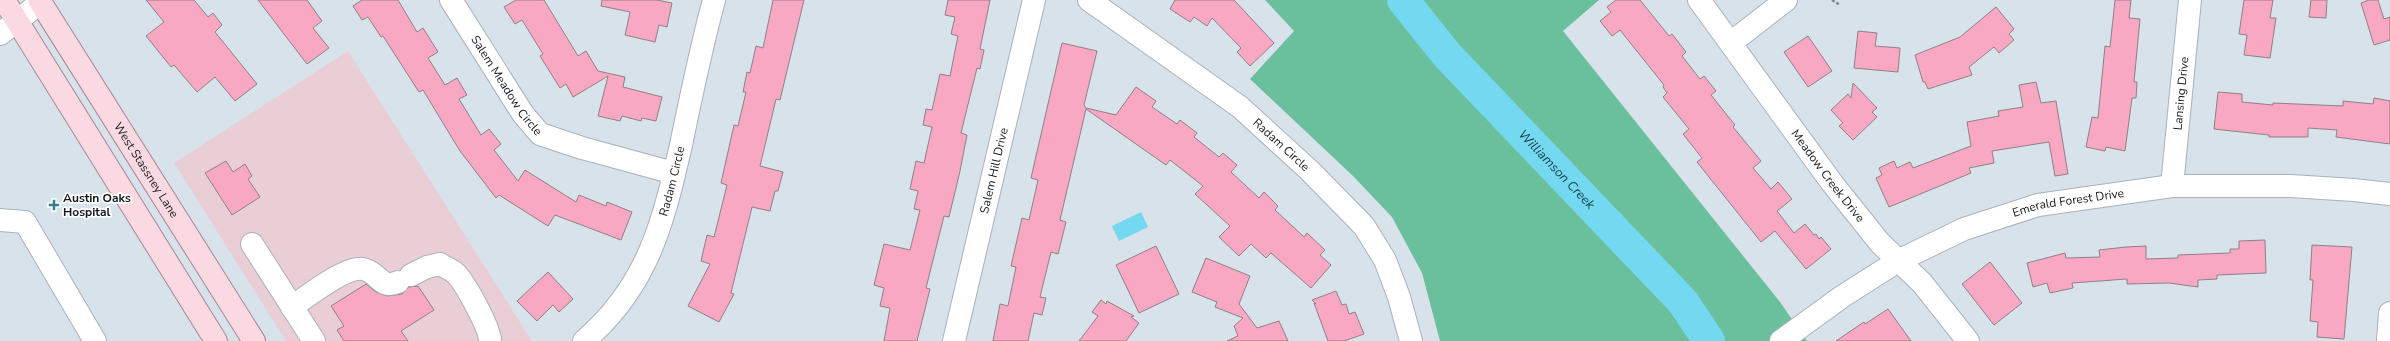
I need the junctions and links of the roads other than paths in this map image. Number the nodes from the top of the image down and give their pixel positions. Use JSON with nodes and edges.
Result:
{"nodes":[{"id":1,"x":4,"y":0,"type":"edge"},
{"id":2,"x":451,"y":0,"type":"edge"},
{"id":3,"x":714,"y":0,"type":"edge"},
{"id":4,"x":1034,"y":0,"type":"edge"},
{"id":5,"x":1089,"y":0,"type":"edge"},
{"id":6,"x":1699,"y":0,"type":"edge"},
{"id":7,"x":1786,"y":0,"type":"edge"},
{"id":8,"x":2190,"y":0,"type":"edge"},
{"id":9,"x":40,"y":1,"type":"edge"},
{"id":10,"x":18,"y":22,"type":"junction"},
{"id":11,"x":0,"y":34,"type":"edge"},
{"id":12,"x":1732,"y":42,"type":"junction"},
{"id":13,"x":674,"y":173,"type":"junction"},
{"id":14,"x":2172,"y":186,"type":"junction"},
{"id":15,"x":2390,"y":194,"type":"edge"},
{"id":16,"x":0,"y":220,"type":"edge"},
{"id":17,"x":252,"y":244,"type":"dead end"},
{"id":18,"x":1898,"y":261,"type":"junction"},
{"id":19,"x":292,"y":307,"type":"junction"},
{"id":20,"x":2390,"y":313,"type":"edge"},
{"id":21,"x":210,"y":339,"type":"edge"},
{"id":22,"x":1784,"y":339,"type":"edge"},
{"id":23,"x":95,"y":341,"type":"edge"},
{"id":24,"x":254,"y":341,"type":"edge"},
{"id":25,"x":314,"y":341,"type":"edge"},
{"id":26,"x":490,"y":341,"type":"edge"},
{"id":27,"x":584,"y":341,"type":"edge"},
{"id":28,"x":954,"y":341,"type":"edge"},
{"id":29,"x":1411,"y":341,"type":"edge"},
{"id":30,"x":1968,"y":341,"type":"edge"},
{"id":31,"x":2388,"y":341,"type":"edge"}],
"edges":[{"from":1,"to":10,"type":"main road"},
{"from":2,"to":13,"type":"street","name":"Salem Meadow Circle"},
{"from":3,"to":13,"type":"street","name":"Radam Circle"},
{"from":4,"to":28,"type":"street","name":"Salem Hill Drive"},
{"from":5,"to":29,"type":"street","name":"Radam Circle"},
{"from":6,"to":12,"type":"street","name":"Meadow Creek Drive"},
{"from":7,"to":12,"type":"street"},
{"from":8,"to":14,"type":"street","name":"Lansing Drive"},
{"from":9,"to":10,"type":"street"},
{"from":9,"to":24,"type":"main road","name":"West Stassney Lane"},
{"from":10,"to":11,"type":"street"},
{"from":10,"to":21,"type":"main road"},
{"from":12,"to":18,"type":"street","name":"Meadow Creek Drive"},
{"from":13,"to":27,"type":"street","name":"Radam Circle"},
{"from":14,"to":15,"type":"street","name":"Emerald Forest Drive"},
{"from":14,"to":18,"type":"street","name":"Emerald Forest Drive"},
{"from":16,"to":23,"type":"street"},
{"from":17,"to":19,"type":"street"},
{"from":18,"to":22,"type":"street","name":"Emerald Forest Drive"},
{"from":18,"to":30,"type":"street","name":"Meadow Creek Drive"},
{"from":19,"to":25,"type":"street"},
{"from":19,"to":26,"type":"street"},
{"from":20,"to":31,"type":"street"}]}
